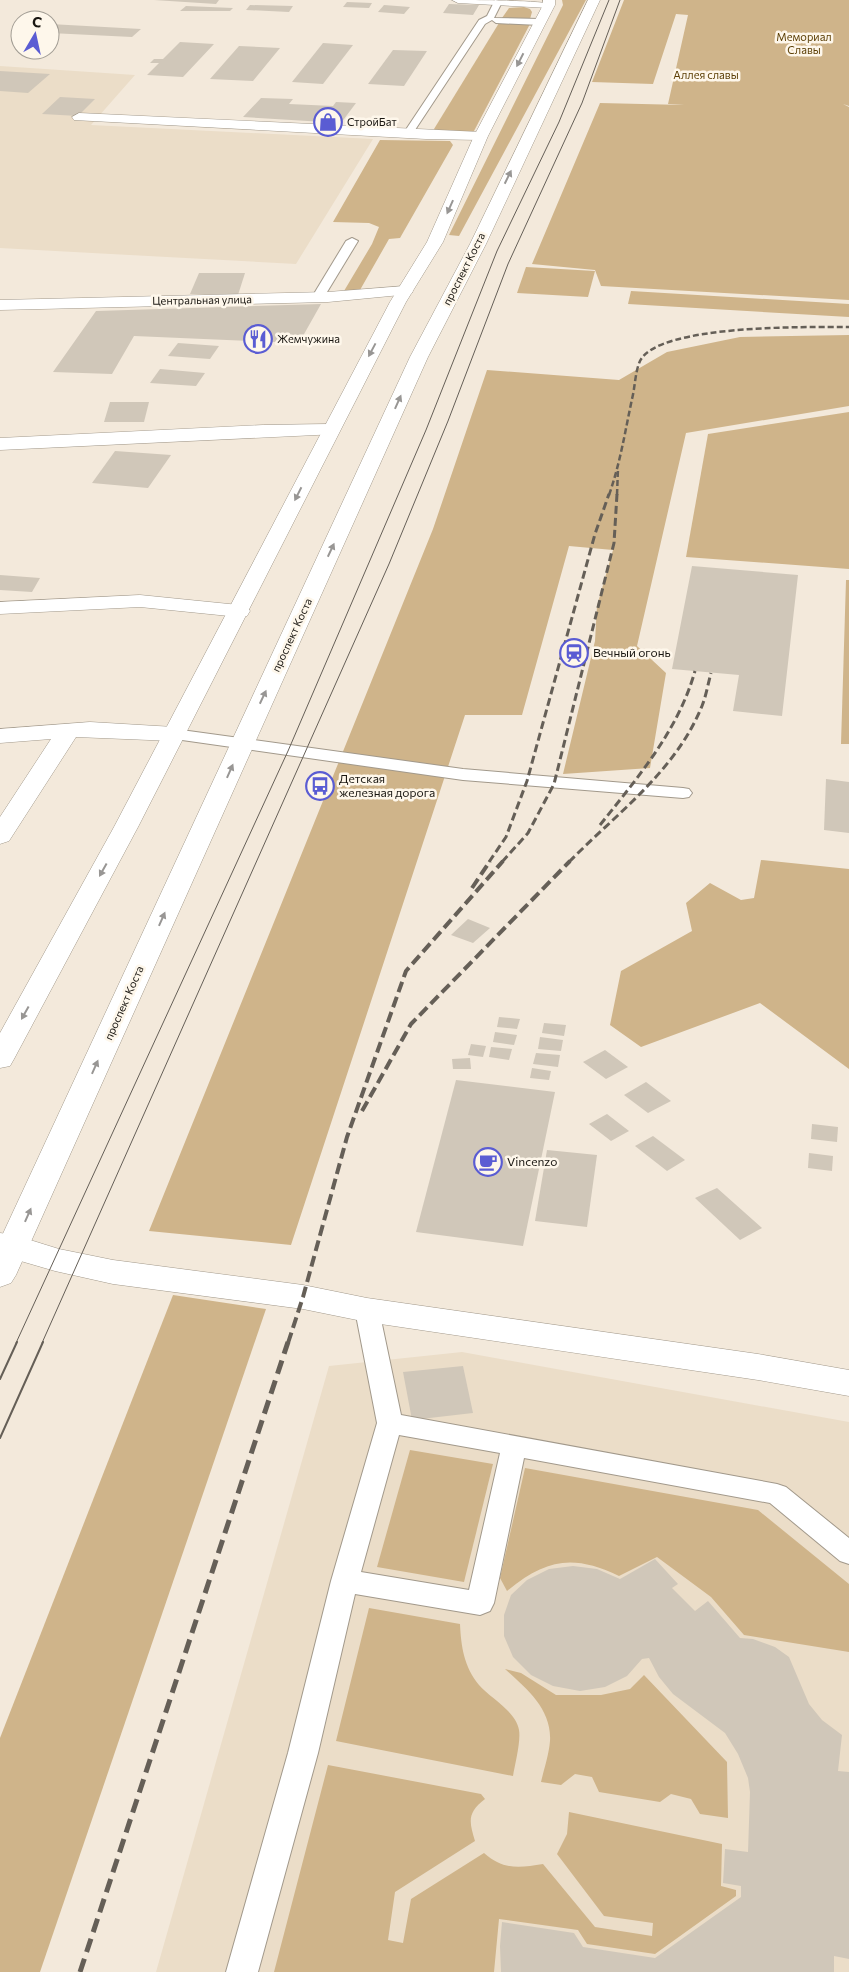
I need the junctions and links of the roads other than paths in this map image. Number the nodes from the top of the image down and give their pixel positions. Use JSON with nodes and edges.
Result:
{"nodes":[{"id":1,"x":458,"y":0,"type":"edge"},
{"id":2,"x":594,"y":0,"type":"edge"},
{"id":3,"x":498,"y":2,"type":"junction"},
{"id":4,"x":549,"y":2,"type":"edge"},
{"id":5,"x":496,"y":20,"type":"dead end"},
{"id":6,"x":540,"y":22,"type":"junction"},
{"id":7,"x":79,"y":118,"type":"dead end"},
{"id":8,"x":408,"y":134,"type":"junction"},
{"id":9,"x":481,"y":136,"type":"junction"},
{"id":10,"x":352,"y":241,"type":"dead end"},
{"id":11,"x":432,"y":272,"type":"junction"},
{"id":12,"x":462,"y":274,"type":"junction"},
{"id":13,"x":405,"y":291,"type":"junction"},
{"id":14,"x":318,"y":297,"type":"junction"},
{"id":15,"x":0,"y":305,"type":"edge"},
{"id":16,"x":330,"y":430,"type":"junction"},
{"id":17,"x":0,"y":444,"type":"edge"},
{"id":18,"x":0,"y":608,"type":"edge"},
{"id":19,"x":238,"y":612,"type":"junction"},
{"id":20,"x":68,"y":731,"type":"junction"},
{"id":21,"x":174,"y":734,"type":"junction"},
{"id":22,"x":0,"y":736,"type":"edge"},
{"id":23,"x":243,"y":742,"type":"junction"},
{"id":24,"x":683,"y":793,"type":"dead end"},
{"id":25,"x":0,"y":836,"type":"edge"},
{"id":26,"x":0,"y":1059,"type":"edge"},
{"id":27,"x":7,"y":1245,"type":"edge"},
{"id":28,"x":0,"y":1275,"type":"edge"},
{"id":29,"x":367,"y":1310,"type":"junction"},
{"id":30,"x":849,"y":1383,"type":"edge"},
{"id":31,"x":390,"y":1423,"type":"junction"},
{"id":32,"x":514,"y":1446,"type":"junction"},
{"id":33,"x":849,"y":1553,"type":"edge"},
{"id":34,"x":345,"y":1581,"type":"junction"},
{"id":35,"x":242,"y":1972,"type":"edge"}],
"edges":[{"from":1,"to":3,"type":"main road"},
{"from":12,"to":2,"type":"main road","name":"проспект Коста","one_way":true},
{"from":3,"to":4,"type":"main road"},
{"from":3,"to":8,"type":"lane"},
{"from":4,"to":6,"type":"main road"},
{"from":5,"to":6,"type":"lane"},
{"from":6,"to":9,"type":"main road","one_way":true},
{"from":7,"to":8,"type":"main road"},
{"from":8,"to":9,"type":"main road"},
{"from":9,"to":11,"type":"main road","one_way":true},
{"from":10,"to":14,"type":"lane"},
{"from":11,"to":12,"type":"main road"},
{"from":11,"to":13,"type":"main road"},
{"from":23,"to":12,"type":"main road","name":"проспект Коста","one_way":true},
{"from":13,"to":14,"type":"main road","name":"Центральная улица"},
{"from":13,"to":16,"type":"main road","one_way":true},
{"from":14,"to":15,"type":"main road","name":"Центральная улица"},
{"from":16,"to":17,"type":"main road"},
{"from":16,"to":19,"type":"main road","one_way":true},
{"from":18,"to":19,"type":"main road"},
{"from":19,"to":21,"type":"main road"},
{"from":20,"to":21,"type":"main road"},
{"from":20,"to":22,"type":"main road"},
{"from":20,"to":25,"type":"main road"},
{"from":21,"to":23,"type":"lane"},
{"from":21,"to":26,"type":"main road","one_way":true},
{"from":23,"to":24,"type":"lane"},
{"from":27,"to":23,"type":"main road","name":"проспект Коста","one_way":true},
{"from":27,"to":28,"type":"main road","name":"проспект Коста"},
{"from":27,"to":29,"type":"main road"},
{"from":29,"to":30,"type":"main road"},
{"from":29,"to":31,"type":"lane"},
{"from":31,"to":32,"type":"lane"},
{"from":31,"to":34,"type":"lane"},
{"from":32,"to":33,"type":"lane"},
{"from":32,"to":34,"type":"lane"},
{"from":34,"to":35,"type":"lane"}]}
